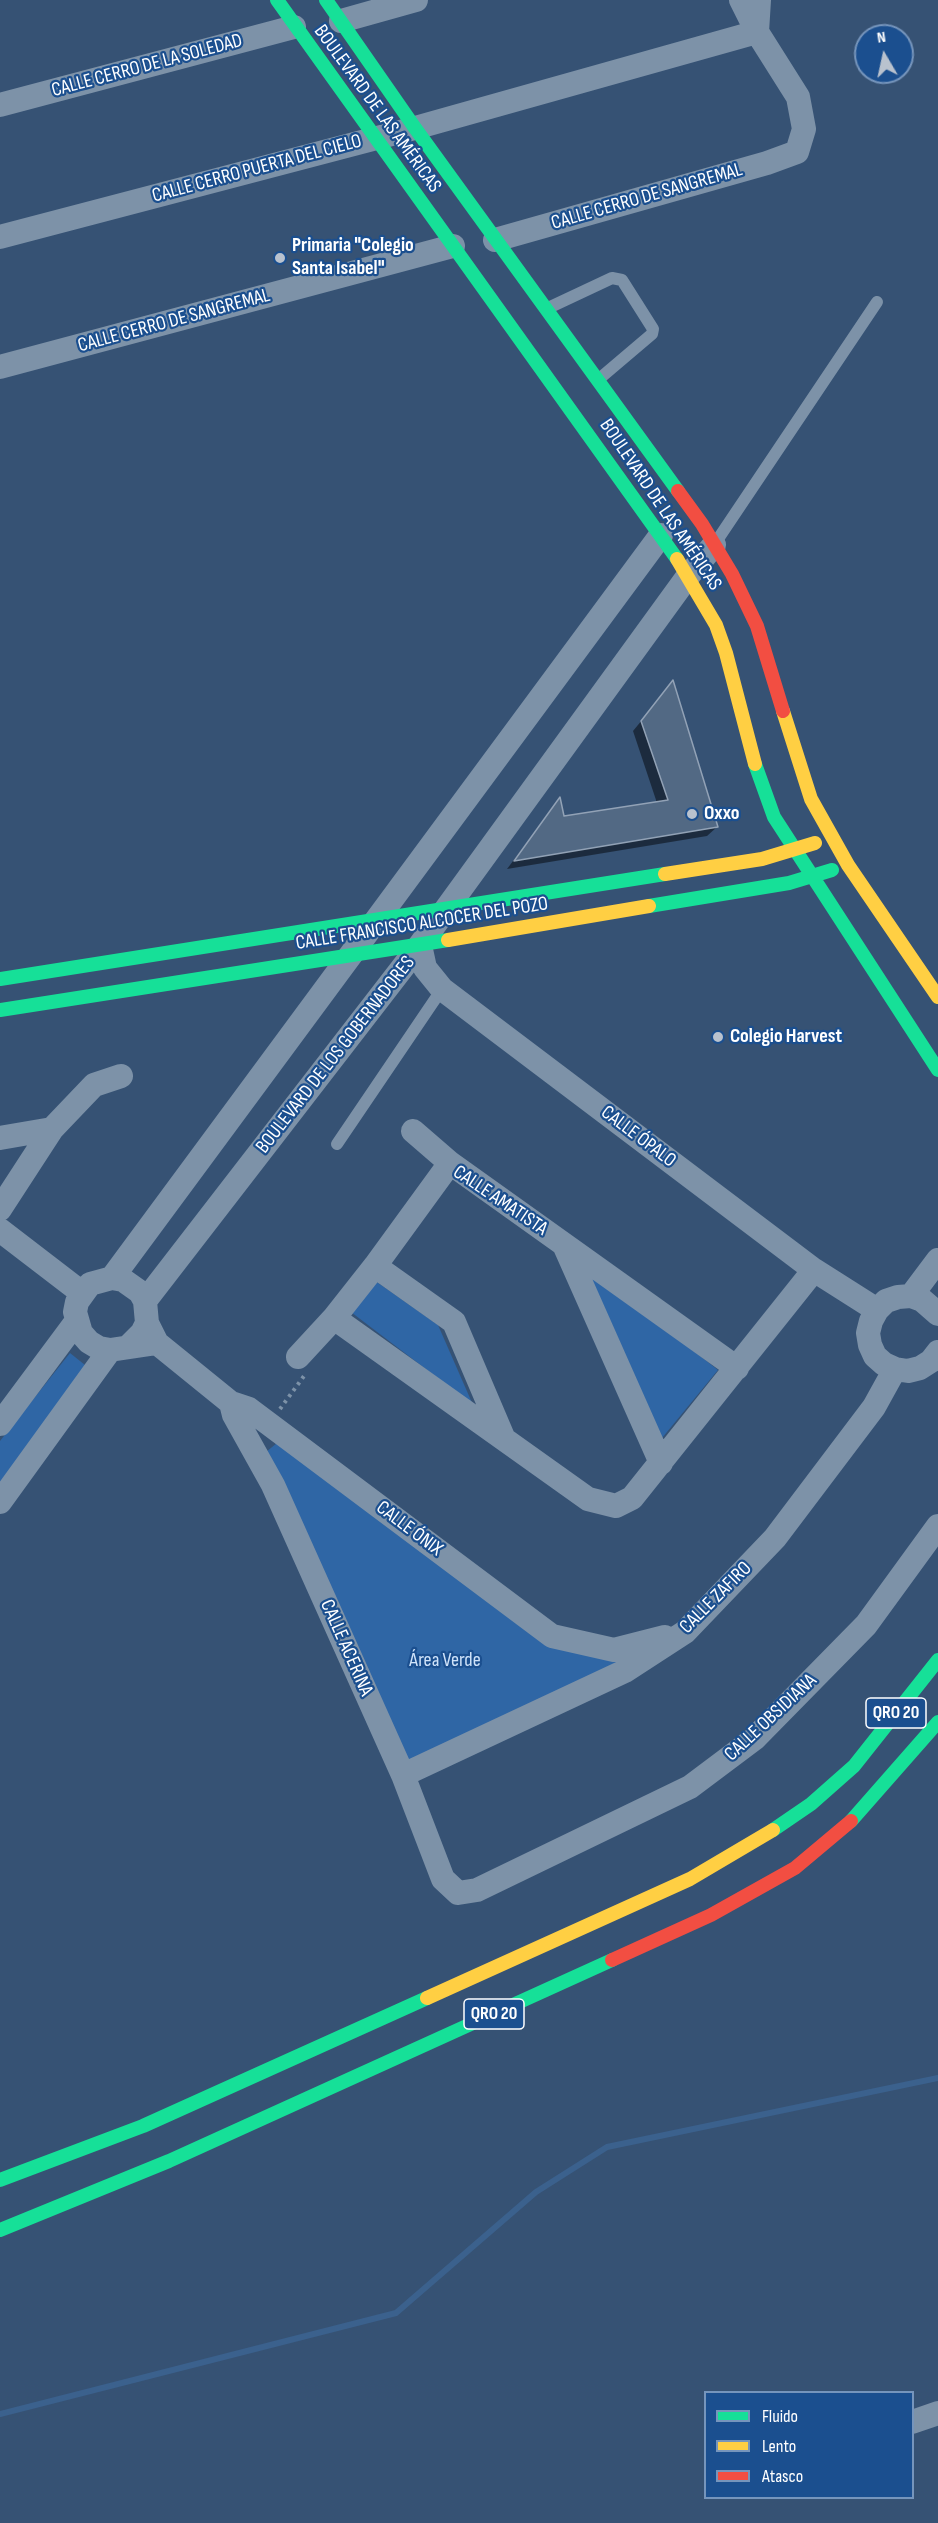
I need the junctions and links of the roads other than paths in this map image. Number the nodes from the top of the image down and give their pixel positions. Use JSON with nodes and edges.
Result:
{"nodes":[{"id":1,"x":277,"y":0,"type":"edge"},
{"id":2,"x":326,"y":0,"type":"edge"},
{"id":3,"x":416,"y":0,"type":"edge"},
{"id":4,"x":741,"y":0,"type":"edge"},
{"id":5,"x":759,"y":0,"type":"edge"},
{"id":6,"x":341,"y":21,"type":"junction"},
{"id":7,"x":294,"y":27,"type":"junction"},
{"id":8,"x":757,"y":32,"type":"junction"},
{"id":9,"x":0,"y":105,"type":"edge"},
{"id":10,"x":415,"y":128,"type":"junction"},
{"id":11,"x":375,"y":139,"type":"junction"},
{"id":12,"x":0,"y":237,"type":"edge"},
{"id":13,"x":495,"y":240,"type":"junction"},
{"id":14,"x":453,"y":246,"type":"junction"},
{"id":15,"x":878,"y":302,"type":"dead end"},
{"id":16,"x":546,"y":309,"type":"junction"},
{"id":17,"x":0,"y":368,"type":"edge"},
{"id":18,"x":598,"y":380,"type":"junction"},
{"id":19,"x":661,"y":535,"type":"junction"},
{"id":20,"x":714,"y":545,"type":"junction"},
{"id":21,"x":688,"y":576,"type":"junction"},
{"id":22,"x":831,"y":837,"type":"junction"},
{"id":23,"x":795,"y":851,"type":"junction"},
{"id":24,"x":848,"y":865,"type":"junction"},
{"id":25,"x":812,"y":878,"type":"junction"},
{"id":26,"x":447,"y":909,"type":"junction"},
{"id":27,"x":375,"y":920,"type":"junction"},
{"id":28,"x":420,"y":945,"type":"junction"},
{"id":29,"x":349,"y":956,"type":"junction"},
{"id":30,"x":0,"y":979,"type":"edge"},
{"id":31,"x":442,"y":989,"type":"junction"},
{"id":32,"x":938,"y":997,"type":"edge"},
{"id":33,"x":0,"y":1010,"type":"edge"},
{"id":34,"x":938,"y":1070,"type":"edge"},
{"id":35,"x":121,"y":1076,"type":"dead end"},
{"id":36,"x":52,"y":1129,"type":"junction"},
{"id":37,"x":413,"y":1131,"type":"dead end"},
{"id":38,"x":0,"y":1138,"type":"edge"},
{"id":39,"x":337,"y":1144,"type":"dead end"},
{"id":40,"x":450,"y":1163,"type":"junction"},
{"id":41,"x":0,"y":1209,"type":"edge"},
{"id":42,"x":0,"y":1230,"type":"edge"},
{"id":43,"x":564,"y":1245,"type":"junction"},
{"id":44,"x":938,"y":1260,"type":"edge"},
{"id":45,"x":375,"y":1266,"type":"junction"},
{"id":46,"x":814,"y":1270,"type":"junction"},
{"id":47,"x":112,"y":1278,"type":"junction"},
{"id":48,"x":82,"y":1293,"type":"junction"},
{"id":49,"x":912,"y":1296,"type":"junction"},
{"id":50,"x":876,"y":1310,"type":"junction"},
{"id":51,"x":938,"y":1314,"type":"edge"},
{"id":52,"x":334,"y":1318,"type":"junction"},
{"id":53,"x":76,"y":1322,"type":"junction"},
{"id":54,"x":150,"y":1322,"type":"junction"},
{"id":55,"x":120,"y":1348,"type":"junction"},
{"id":56,"x":938,"y":1352,"type":"edge"},
{"id":57,"x":298,"y":1357,"type":"road end"},
{"id":58,"x":737,"y":1368,"type":"junction"},
{"id":59,"x":895,"y":1369,"type":"junction"},
{"id":60,"x":30,"y":1385,"type":"junction"},
{"id":61,"x":0,"y":1391,"type":"edge"},
{"id":62,"x":231,"y":1403,"type":"junction"},
{"id":63,"x":0,"y":1424,"type":"edge"},
{"id":64,"x":275,"y":1428,"type":"junction"},
{"id":65,"x":503,"y":1437,"type":"junction"},
{"id":66,"x":253,"y":1450,"type":"junction"},
{"id":67,"x":662,"y":1463,"type":"junction"},
{"id":68,"x":0,"y":1502,"type":"edge"},
{"id":69,"x":938,"y":1526,"type":"edge"},
{"id":70,"x":685,"y":1632,"type":"junction"},
{"id":71,"x":938,"y":1660,"type":"edge"},
{"id":72,"x":938,"y":1722,"type":"edge"},
{"id":73,"x":403,"y":1775,"type":"junction"},
{"id":74,"x":458,"y":1893,"type":"joint"},
{"id":75,"x":0,"y":2180,"type":"edge"},
{"id":76,"x":0,"y":2230,"type":"edge"},
{"id":77,"x":938,"y":2413,"type":"edge"},
{"id":78,"x":914,"y":2421,"type":"edge"}],
"edges":[{"from":1,"to":7,"type":"main road","name":"BOULEVARD DE LAS AMÉRICAS"},
{"from":2,"to":6,"type":"main road","name":"BOULEVARD DE LAS AMÉRICAS"},
{"from":3,"to":6,"type":"street"},
{"from":4,"to":8,"type":"street"},
{"from":5,"to":8,"type":"street"},
{"from":6,"to":10,"type":"main road","name":"BOULEVARD DE LAS AMÉRICAS"},
{"from":7,"to":9,"type":"street","name":"CALLE CERRO DE LA SOLEDAD"},
{"from":7,"to":11,"type":"main road","name":"BOULEVARD DE LAS AMÉRICAS"},
{"from":8,"to":10,"type":"street","name":"CALLE CERRO PUERTA DEL CIELO"},
{"from":8,"to":13,"type":"street","name":"CALLE CERRO DE SANGREMAL"},
{"from":10,"to":11,"type":"street","name":"CALLE CERRO PUERTA DEL CIELO"},
{"from":10,"to":13,"type":"main road","name":"BOULEVARD DE LAS AMÉRICAS"},
{"from":11,"to":12,"type":"street","name":"CALLE CERRO PUERTA DEL CIELO"},
{"from":11,"to":14,"type":"main road","name":"BOULEVARD DE LAS AMÉRICAS"},
{"from":13,"to":16,"type":"main road","name":"BOULEVARD DE LAS AMÉRICAS"},
{"from":14,"to":17,"type":"street","name":"CALLE CERRO DE SANGREMAL"},
{"from":14,"to":19,"type":"main road","name":"BOULEVARD DE LAS AMÉRICAS"},
{"from":15,"to":20,"type":"lane"},
{"from":16,"to":18,"type":"main road","name":"BOULEVARD DE LAS AMÉRICAS"},
{"from":16,"to":18,"type":"lane"},
{"from":18,"to":20,"type":"main road","name":"BOULEVARD DE LAS AMÉRICAS"},
{"from":19,"to":21,"type":"main road","name":"BOULEVARD DE LAS AMÉRICAS"},
{"from":19,"to":27,"type":"street"},
{"from":20,"to":21,"type":"street","name":"BOULEVARD DE LOS GOBERNADORES"},
{"from":20,"to":22,"type":"main road","name":"BOULEVARD DE LAS AMÉRICAS"},
{"from":21,"to":23,"type":"main road","name":"BOULEVARD DE LAS AMÉRICAS"},
{"from":21,"to":26,"type":"street","name":"BOULEVARD DE LOS GOBERNADORES"},
{"from":22,"to":23,"type":"main road","name":"CALLE FRANCISCO ALCOCER DEL POZO"},
{"from":22,"to":24,"type":"main road","name":"BOULEVARD DE LAS AMÉRICAS"},
{"from":23,"to":25,"type":"main road","name":"BOULEVARD DE LAS AMÉRICAS"},
{"from":23,"to":26,"type":"main road","name":"CALLE FRANCISCO ALCOCER DEL POZO"},
{"from":24,"to":25,"type":"main road","name":"CALLE FRANCISCO ALCOCER DEL POZO"},
{"from":24,"to":32,"type":"main road","name":"BOULEVARD DE LAS AMÉRICAS"},
{"from":25,"to":28,"type":"main road","name":"CALLE FRANCISCO ALCOCER DEL POZO"},
{"from":25,"to":34,"type":"main road","name":"BOULEVARD DE LAS AMÉRICAS"},
{"from":26,"to":27,"type":"main road","name":"CALLE FRANCISCO ALCOCER DEL POZO"},
{"from":26,"to":28,"type":"street","name":"BOULEVARD DE LOS GOBERNADORES"},
{"from":27,"to":29,"type":"street"},
{"from":27,"to":30,"type":"main road","name":"CALLE FRANCISCO ALCOCER DEL POZO"},
{"from":28,"to":29,"type":"main road","name":"CALLE FRANCISCO ALCOCER DEL POZO"},
{"from":28,"to":31,"type":"street","name":"CALLE ÓPALO"},
{"from":28,"to":54,"type":"street","name":"BOULEVARD DE LOS GOBERNADORES"},
{"from":29,"to":33,"type":"main road","name":"CALLE FRANCISCO ALCOCER DEL POZO"},
{"from":29,"to":47,"type":"street"},
{"from":31,"to":39,"type":"lane"},
{"from":31,"to":46,"type":"street","name":"CALLE ÓPALO"},
{"from":35,"to":36,"type":"street"},
{"from":36,"to":38,"type":"street"},
{"from":36,"to":41,"type":"street"},
{"from":37,"to":40,"type":"street"},
{"from":40,"to":43,"type":"street","name":"CALLE AMATISTA"},
{"from":40,"to":45,"type":"street","name":"CALLE AMATISTA"},
{"from":42,"to":48,"type":"street"},
{"from":43,"to":58,"type":"street","name":"CALLE AMATISTA"},
{"from":43,"to":67,"type":"street","name":"CALLE AMATISTA"},
{"from":44,"to":49,"type":"street"},
{"from":45,"to":52,"type":"street","name":"CALLE AMATISTA"},
{"from":45,"to":65,"type":"street"},
{"from":46,"to":50,"type":"street","name":"CALLE ÓPALO"},
{"from":46,"to":58,"type":"street"},
{"from":47,"to":48,"type":"street"},
{"from":47,"to":54,"type":"street"},
{"from":48,"to":53,"type":"street"},
{"from":49,"to":50,"type":"street"},
{"from":49,"to":51,"type":"street"},
{"from":50,"to":59,"type":"street"},
{"from":52,"to":57,"type":"street","name":"CALLE AMATISTA"},
{"from":52,"to":65,"type":"street"},
{"from":53,"to":55,"type":"street"},
{"from":53,"to":60,"type":"street"},
{"from":54,"to":55,"type":"street"},
{"from":54,"to":62,"type":"street","name":"CALLE ÓNIX"},
{"from":55,"to":68,"type":"street"},
{"from":56,"to":59,"type":"street"},
{"from":58,"to":67,"type":"street"},
{"from":59,"to":70,"type":"street","name":"CALLE ZAFIRO"},
{"from":60,"to":61,"type":"street"},
{"from":60,"to":63,"type":"street"},
{"from":62,"to":64,"type":"street","name":"CALLE ÓNIX"},
{"from":62,"to":66,"type":"street","name":"CALLE ACERINA"},
{"from":64,"to":66,"type":"street"},
{"from":64,"to":70,"type":"street","name":"CALLE ÓNIX"},
{"from":65,"to":67,"type":"street"},
{"from":66,"to":73,"type":"street","name":"CALLE ACERINA"},
{"from":69,"to":74,"type":"street","name":"CALLE OBSIDIANA"},
{"from":70,"to":73,"type":"street","name":"CALLE ZAFIRO"},
{"from":71,"to":75,"type":"main road","number":"QRO 20"},
{"from":72,"to":76,"type":"main road","number":"QRO 20"},
{"from":73,"to":74,"type":"street","name":"CALLE ACERINA"},
{"from":77,"to":78,"type":"street"}]}
